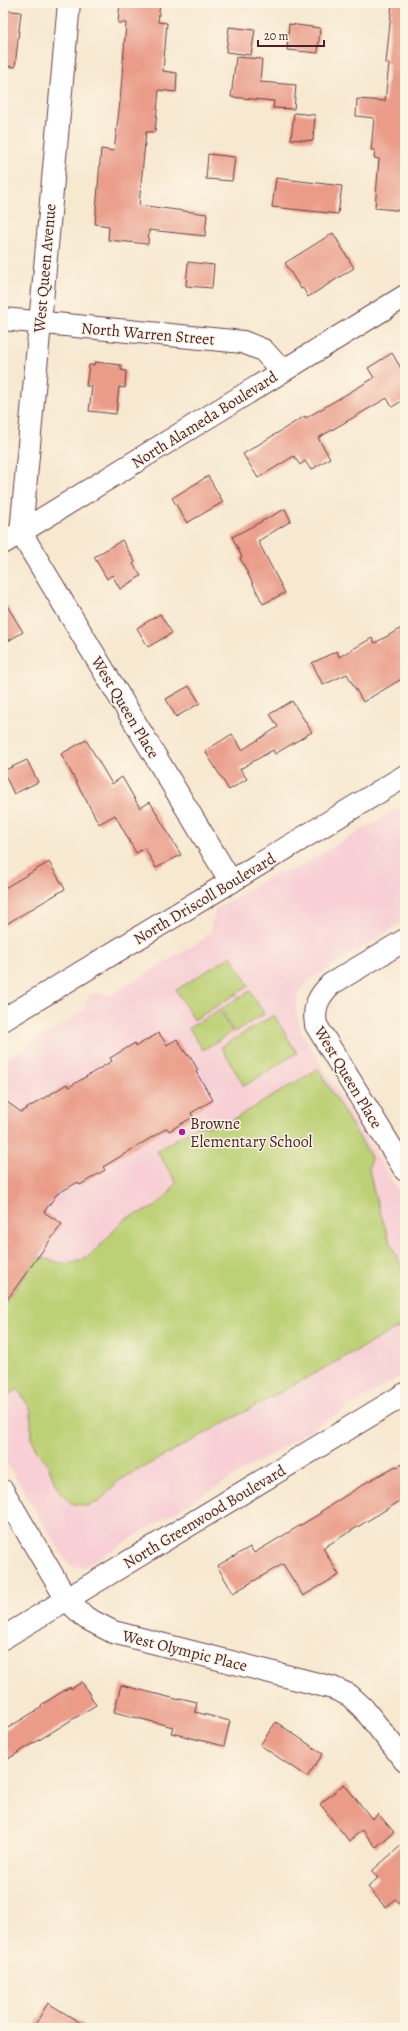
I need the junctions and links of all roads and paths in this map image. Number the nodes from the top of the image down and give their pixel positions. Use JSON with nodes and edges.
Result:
{"nodes":[{"id":1,"x":69,"y":3,"type":"edge"},
{"id":2,"x":405,"y":296,"type":"edge"},
{"id":3,"x":3,"y":319,"type":"edge"},
{"id":4,"x":39,"y":322,"type":"junction"},
{"id":5,"x":282,"y":371,"type":"junction"},
{"id":6,"x":12,"y":538,"type":"edge"},
{"id":7,"x":405,"y":776,"type":"edge"},
{"id":8,"x":232,"y":882,"type":"junction"},
{"id":9,"x":405,"y":940,"type":"edge"},
{"id":10,"x":3,"y":1020,"type":"edge"},
{"id":11,"x":405,"y":1170,"type":"edge"},
{"id":12,"x":405,"y":1394,"type":"edge"},
{"id":13,"x":3,"y":1491,"type":"edge"},
{"id":14,"x":67,"y":1600,"type":"junction"},
{"id":15,"x":3,"y":1638,"type":"edge"},
{"id":16,"x":405,"y":1761,"type":"edge"}],
"edges":[{"from":1,"to":4,"type":"street","name":"West Queen Avenue"},
{"from":2,"to":5,"type":"street","name":"North Alameda Boulevard"},
{"from":3,"to":4,"type":"street","name":"North Warren Street"},
{"from":4,"to":5,"type":"street","name":"North Warren Street"},
{"from":4,"to":6,"type":"street","name":"West Queen Avenue"},
{"from":5,"to":6,"type":"street","name":"North Alameda Boulevard"},
{"from":6,"to":8,"type":"street","name":"West Queen Place"},
{"from":7,"to":8,"type":"street","name":"North Driscoll Boulevard"},
{"from":8,"to":10,"type":"street","name":"North Driscoll Boulevard"},
{"from":9,"to":11,"type":"street","name":"West Queen Place"},
{"from":12,"to":14,"type":"street","name":"North Greenwood Boulevard"},
{"from":13,"to":14,"type":"street","name":"West Olympic Place"},
{"from":14,"to":15,"type":"street","name":"North Greenwood Boulevard"},
{"from":14,"to":16,"type":"street","name":"West Olympic Place"}]}
